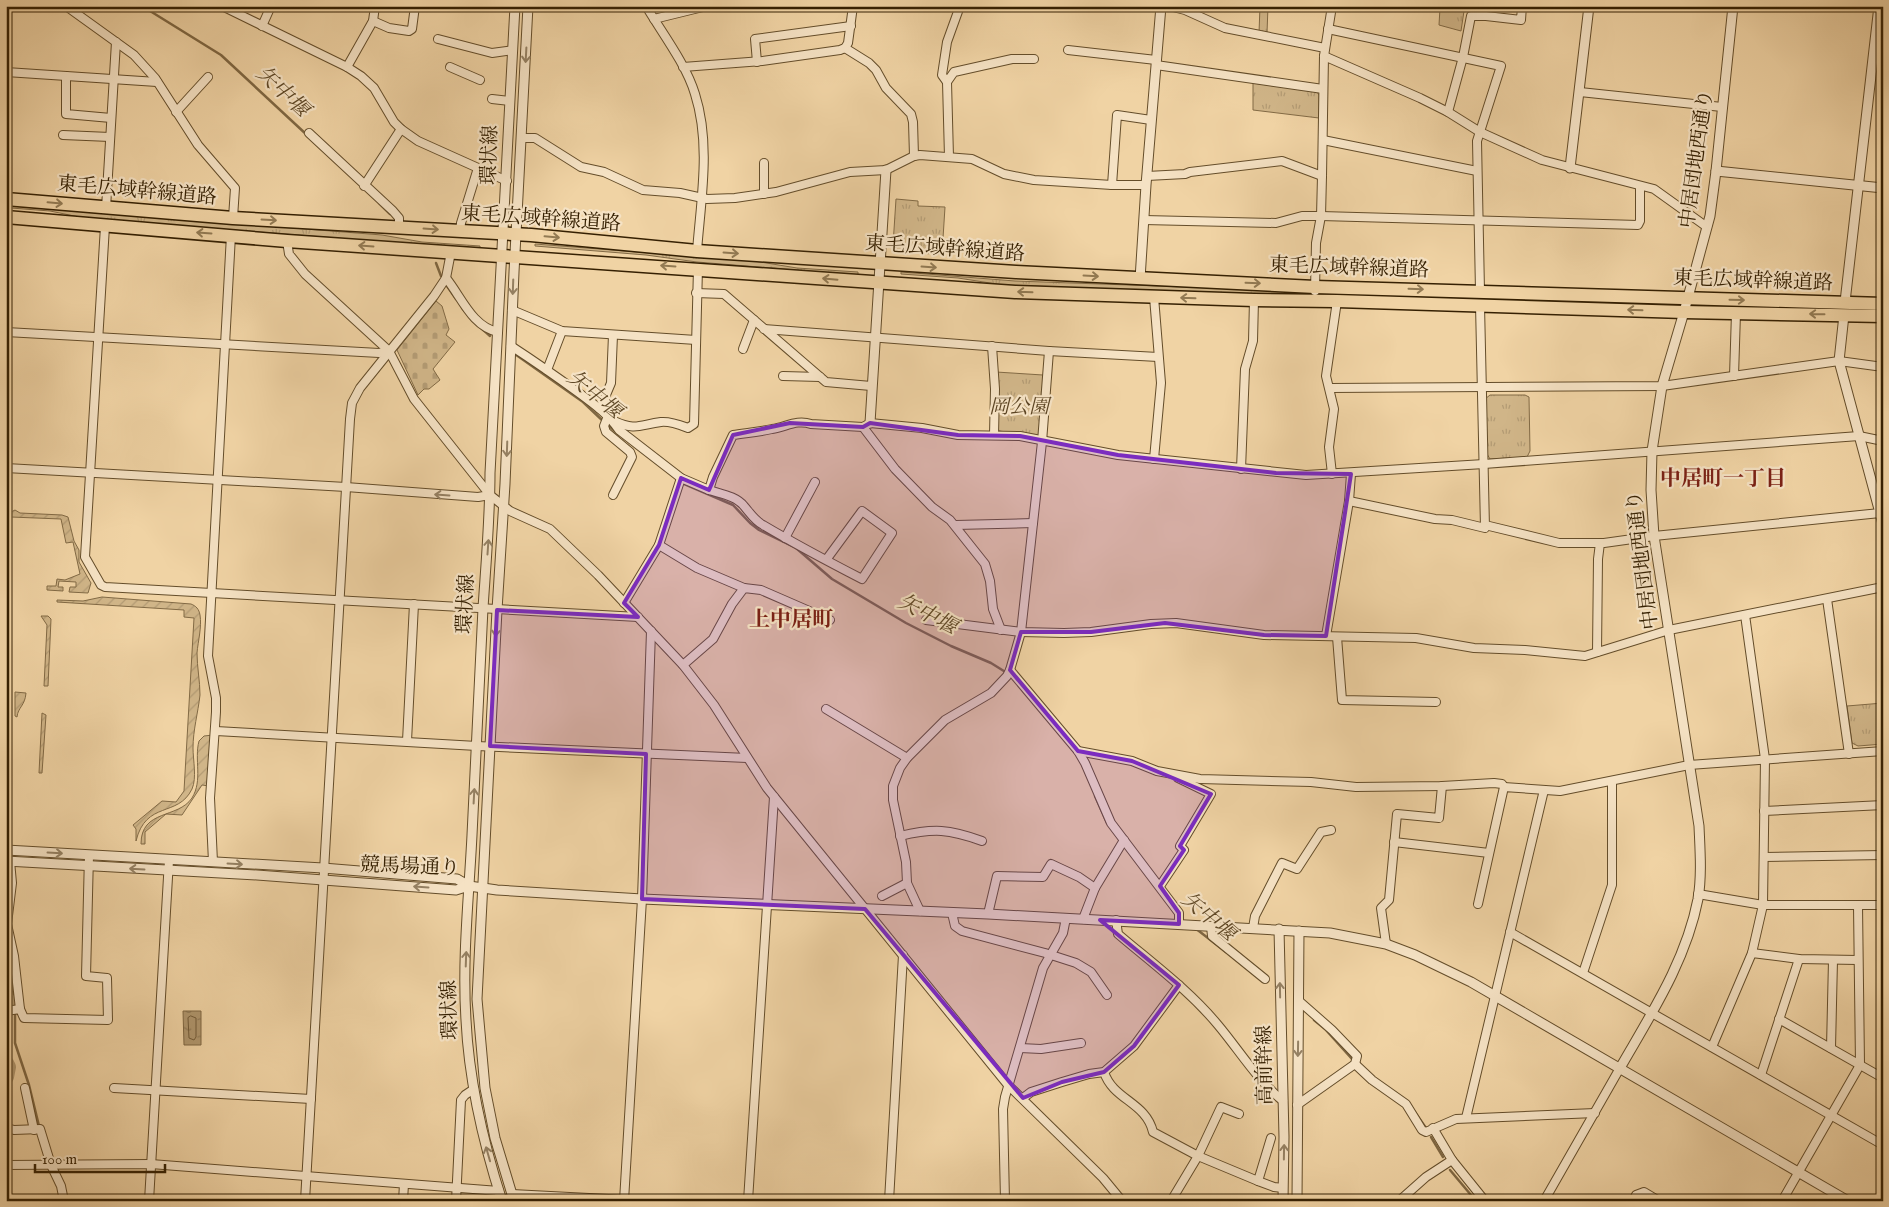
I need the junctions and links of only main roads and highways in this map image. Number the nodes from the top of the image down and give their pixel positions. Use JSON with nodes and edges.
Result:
{"nodes":[{"id":1,"x":6,"y":200,"type":"edge"},
{"id":2,"x":6,"y":217,"type":"edge"},
{"id":3,"x":1883,"y":304,"type":"edge"},
{"id":4,"x":1844,"y":309,"type":"junction"},
{"id":5,"x":1883,"y":316,"type":"edge"}],
"edges":[{"from":1,"to":4,"type":"highway","name":"東毛広域幹線道路","one_way":true},
{"from":4,"to":2,"type":"highway","name":"東毛広域幹線道路","one_way":true},
{"from":3,"to":4,"type":"highway","name":"東毛広域幹線道路"},
{"from":4,"to":5,"type":"highway","name":"東毛広域幹線道路"}]}
